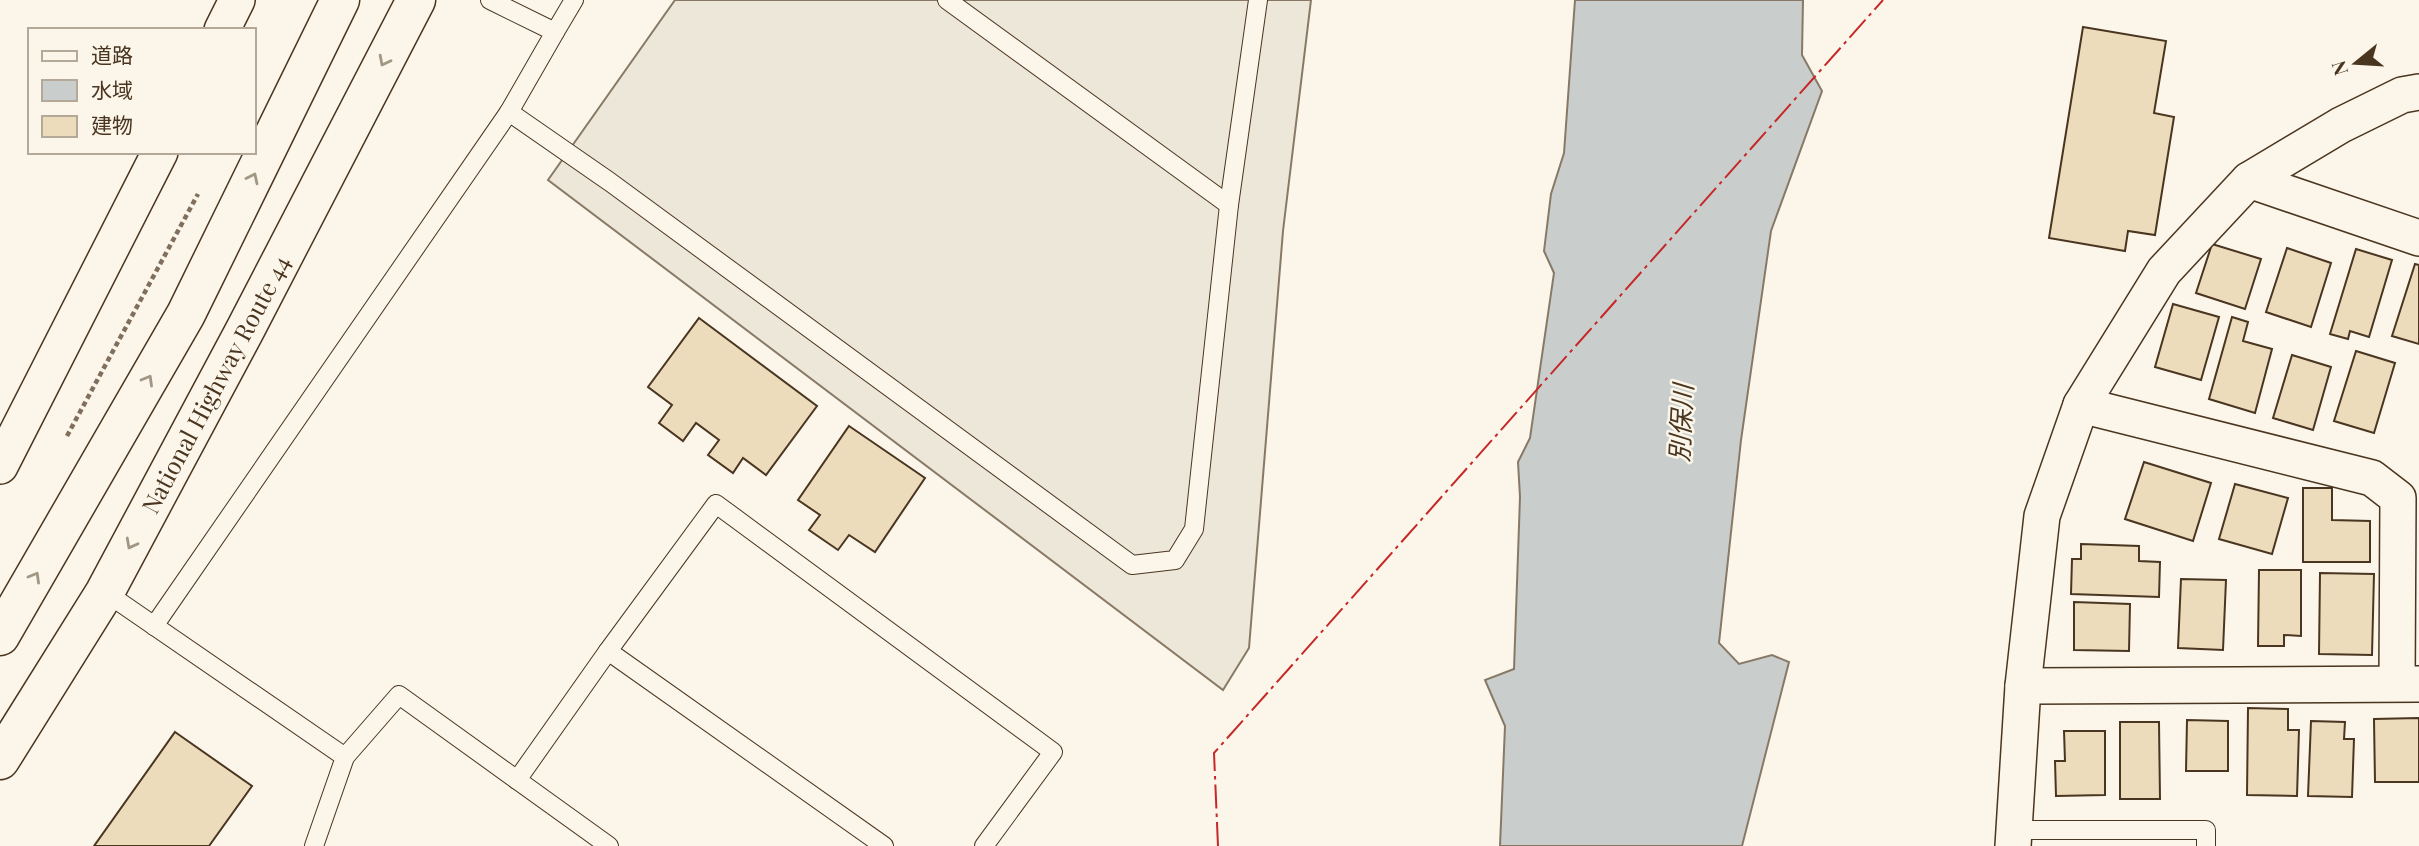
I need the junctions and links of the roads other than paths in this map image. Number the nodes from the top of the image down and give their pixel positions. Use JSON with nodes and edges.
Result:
{"nodes":[{"id":1,"x":237,"y":0,"type":"edge"},
{"id":2,"x":340,"y":0,"type":"edge"},
{"id":3,"x":416,"y":0,"type":"edge"},
{"id":4,"x":490,"y":0,"type":"edge"},
{"id":5,"x":574,"y":0,"type":"edge"},
{"id":6,"x":947,"y":0,"type":"edge"},
{"id":7,"x":1258,"y":0,"type":"edge"},
{"id":8,"x":223,"y":28,"type":"edge"},
{"id":9,"x":555,"y":32,"type":"junction"},
{"id":10,"x":2419,"y":92,"type":"edge"},
{"id":11,"x":509,"y":112,"type":"junction"},
{"id":12,"x":159,"y":154,"type":"edge"},
{"id":13,"x":2249,"y":180,"type":"junction"},
{"id":14,"x":1229,"y":205,"type":"junction"},
{"id":15,"x":2419,"y":238,"type":"edge"},
{"id":16,"x":2081,"y":405,"type":"junction"},
{"id":17,"x":0,"y":466,"type":"edge"},
{"id":18,"x":105,"y":592,"type":"junction"},
{"id":19,"x":154,"y":626,"type":"junction"},
{"id":20,"x":0,"y":636,"type":"edge"},
{"id":21,"x":608,"y":651,"type":"junction"},
{"id":22,"x":2408,"y":684,"type":"edge"},
{"id":23,"x":2023,"y":686,"type":"junction"},
{"id":24,"x":345,"y":757,"type":"junction"},
{"id":25,"x":0,"y":760,"type":"edge"},
{"id":26,"x":517,"y":780,"type":"junction"},
{"id":27,"x":2013,"y":838,"type":"edge"},
{"id":28,"x":314,"y":846,"type":"edge"},
{"id":29,"x":609,"y":846,"type":"edge"},
{"id":30,"x":884,"y":846,"type":"edge"},
{"id":31,"x":984,"y":846,"type":"edge"},
{"id":32,"x":2206,"y":846,"type":"edge"}],
"edges":[{"from":1,"to":8,"type":"street"},
{"from":20,"to":2,"type":"highway","one_way":true},
{"from":3,"to":18,"type":"highway","name":"National Highway Route 44","one_way":true},
{"from":4,"to":9,"type":"lane"},
{"from":5,"to":9,"type":"lane"},
{"from":6,"to":14,"type":"lane"},
{"from":7,"to":14,"type":"lane"},
{"from":9,"to":11,"type":"lane"},
{"from":10,"to":13,"type":"street"},
{"from":11,"to":14,"type":"lane"},
{"from":11,"to":19,"type":"lane"},
{"from":12,"to":17,"type":"street"},
{"from":13,"to":15,"type":"street"},
{"from":13,"to":16,"type":"street"},
{"from":16,"to":22,"type":"street"},
{"from":16,"to":23,"type":"street"},
{"from":18,"to":19,"type":"lane"},
{"from":18,"to":25,"type":"highway","name":"National Highway Route 44"},
{"from":19,"to":24,"type":"lane"},
{"from":21,"to":26,"type":"lane"},
{"from":21,"to":30,"type":"lane"},
{"from":21,"to":31,"type":"lane"},
{"from":22,"to":23,"type":"street"},
{"from":23,"to":27,"type":"street"},
{"from":24,"to":26,"type":"lane"},
{"from":24,"to":28,"type":"lane"},
{"from":26,"to":29,"type":"lane"},
{"from":27,"to":32,"type":"lane"}]}
